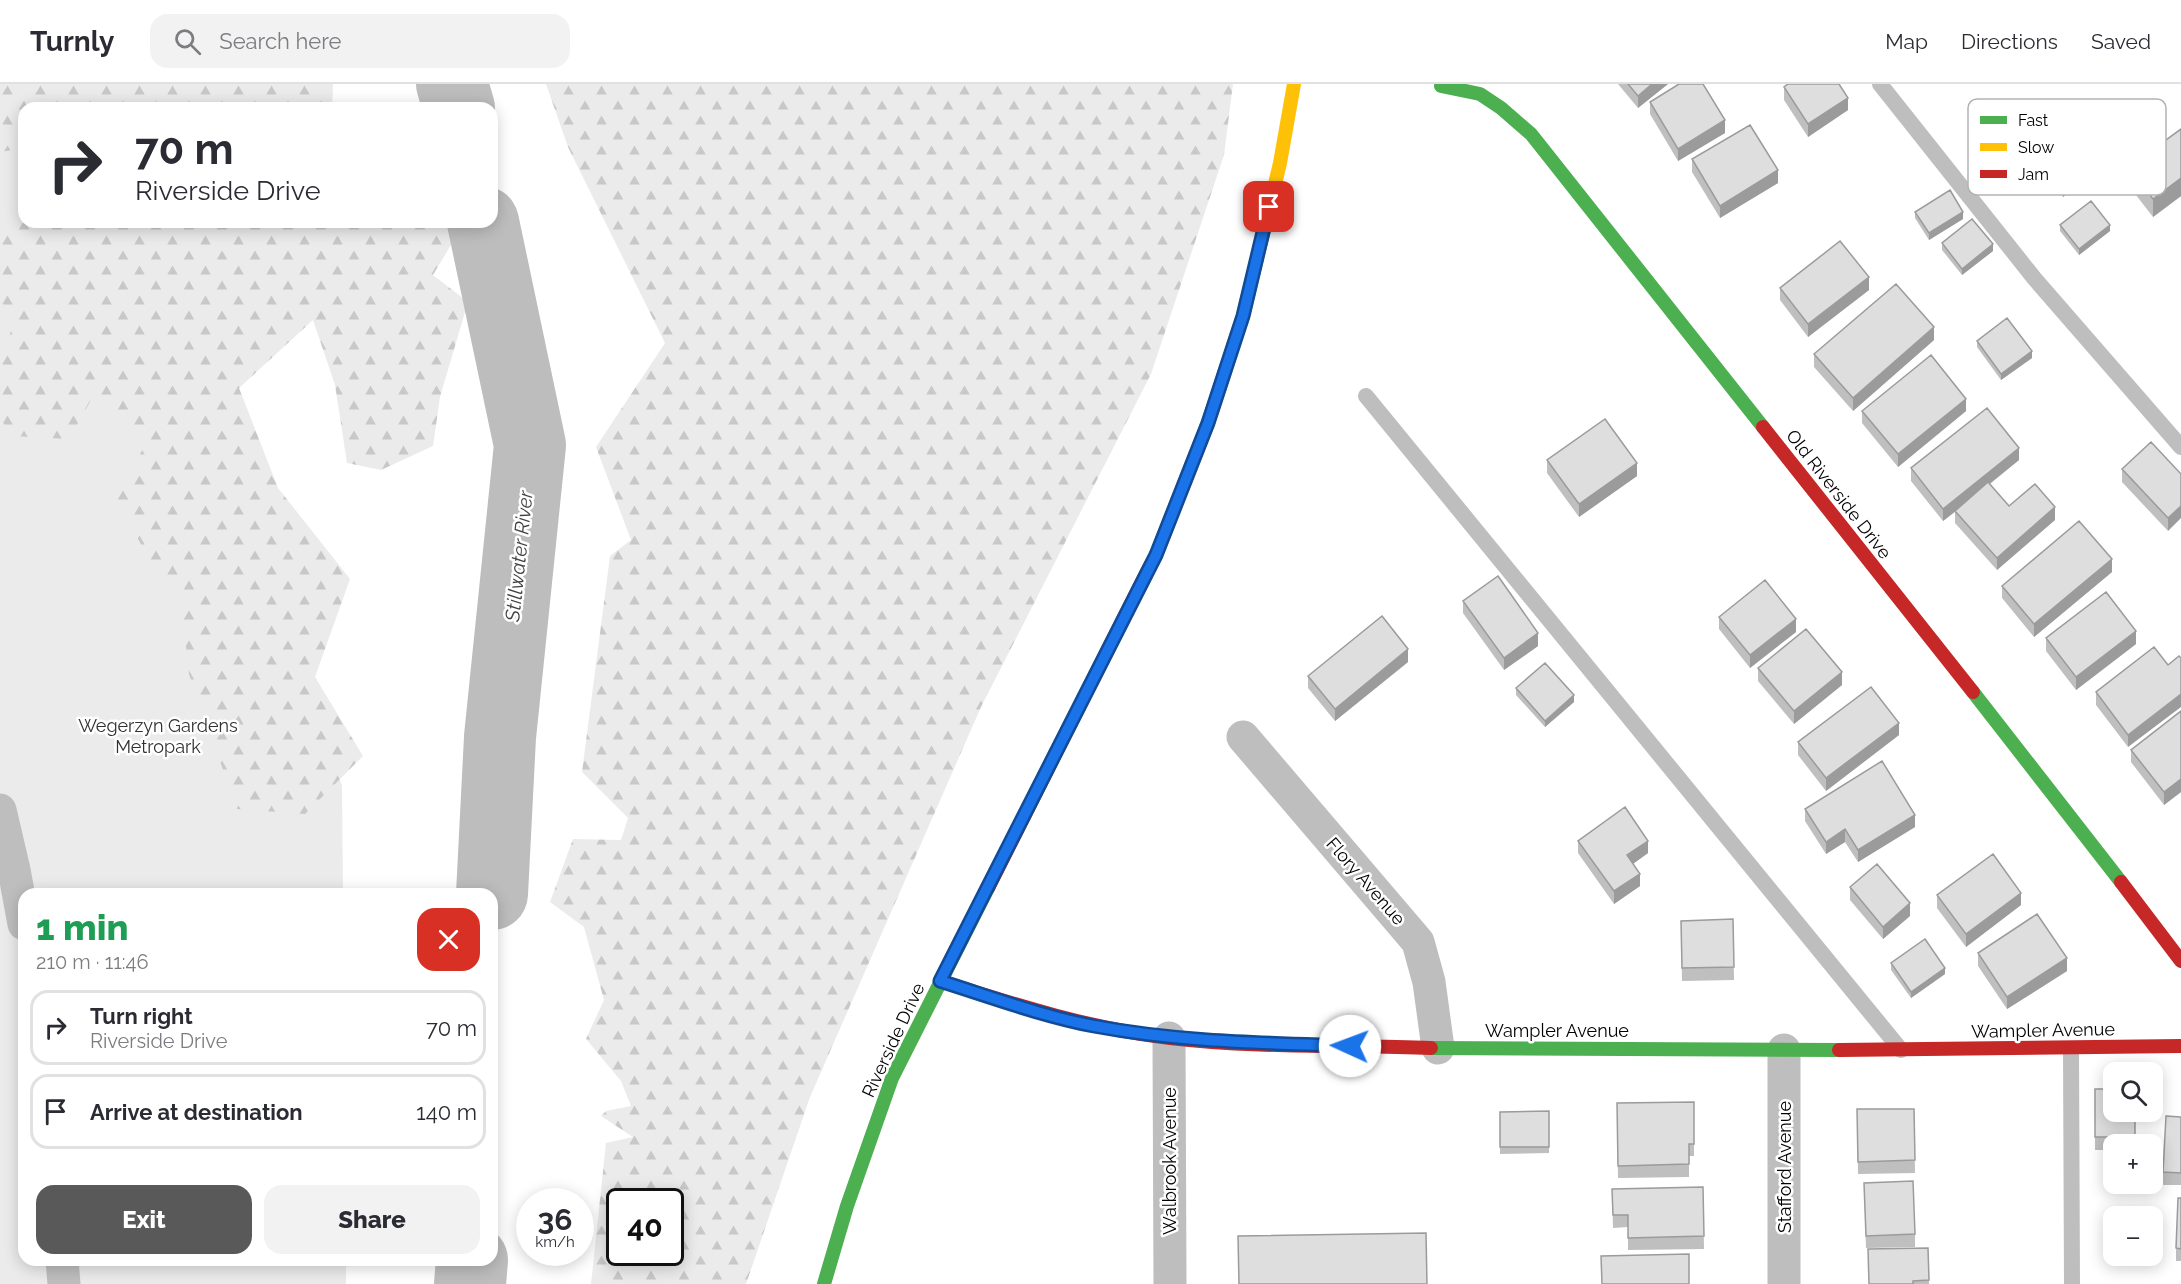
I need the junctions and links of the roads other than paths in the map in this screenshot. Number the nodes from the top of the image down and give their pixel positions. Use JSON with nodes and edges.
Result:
{"nodes":[{"id":1,"x":1294,"y":84,"type":"edge"},
{"id":2,"x":1880,"y":84,"type":"edge"},
{"id":3,"x":1441,"y":86,"type":"dead end"},
{"id":4,"x":1968,"y":195,"type":"edge"},
{"id":5,"x":1968,"y":195,"type":"edge"},
{"id":6,"x":1366,"y":396,"type":"dead end"},
{"id":7,"x":2181,"y":447,"type":"edge"},
{"id":8,"x":1243,"y":737,"type":"dead end"},
{"id":9,"x":0,"y":810,"type":"edge"},
{"id":10,"x":18,"y":892,"type":"edge"},
{"id":11,"x":2181,"y":961,"type":"edge"},
{"id":12,"x":940,"y":981,"type":"junction"},
{"id":13,"x":1169,"y":1038,"type":"junction"},
{"id":14,"x":2181,"y":1046,"type":"edge"},
{"id":15,"x":1438,"y":1048,"type":"junction"},
{"id":16,"x":2071,"y":1048,"type":"junction"},
{"id":17,"x":1784,"y":1050,"type":"junction"},
{"id":18,"x":1901,"y":1050,"type":"junction"},
{"id":19,"x":62,"y":1266,"type":"edge"},
{"id":20,"x":64,"y":1284,"type":"edge"},
{"id":21,"x":824,"y":1284,"type":"edge"},
{"id":22,"x":1170,"y":1284,"type":"edge"},
{"id":23,"x":1784,"y":1284,"type":"edge"},
{"id":24,"x":2072,"y":1284,"type":"edge"}],
"edges":[{"from":1,"to":12,"type":"street","name":"Riverside Drive"},
{"from":2,"to":4,"type":"lane"},
{"from":3,"to":11,"type":"street","name":"Old Riverside Drive"},
{"from":5,"to":7,"type":"lane"},
{"from":6,"to":18,"type":"lane"},
{"from":8,"to":15,"type":"street","name":"Flory Avenue"},
{"from":9,"to":10,"type":"street"},
{"from":12,"to":13,"type":"street","name":"Wampler Avenue"},
{"from":12,"to":21,"type":"street","name":"Riverside Drive"},
{"from":13,"to":15,"type":"street","name":"Wampler Avenue"},
{"from":13,"to":22,"type":"street","name":"Walbrook Avenue"},
{"from":14,"to":16,"type":"street","name":"Wampler Avenue"},
{"from":15,"to":17,"type":"street","name":"Wampler Avenue"},
{"from":16,"to":18,"type":"street","name":"Wampler Avenue"},
{"from":16,"to":24,"type":"lane"},
{"from":17,"to":18,"type":"street","name":"Wampler Avenue"},
{"from":17,"to":23,"type":"street","name":"Stafford Avenue"},
{"from":19,"to":20,"type":"street"}]}
